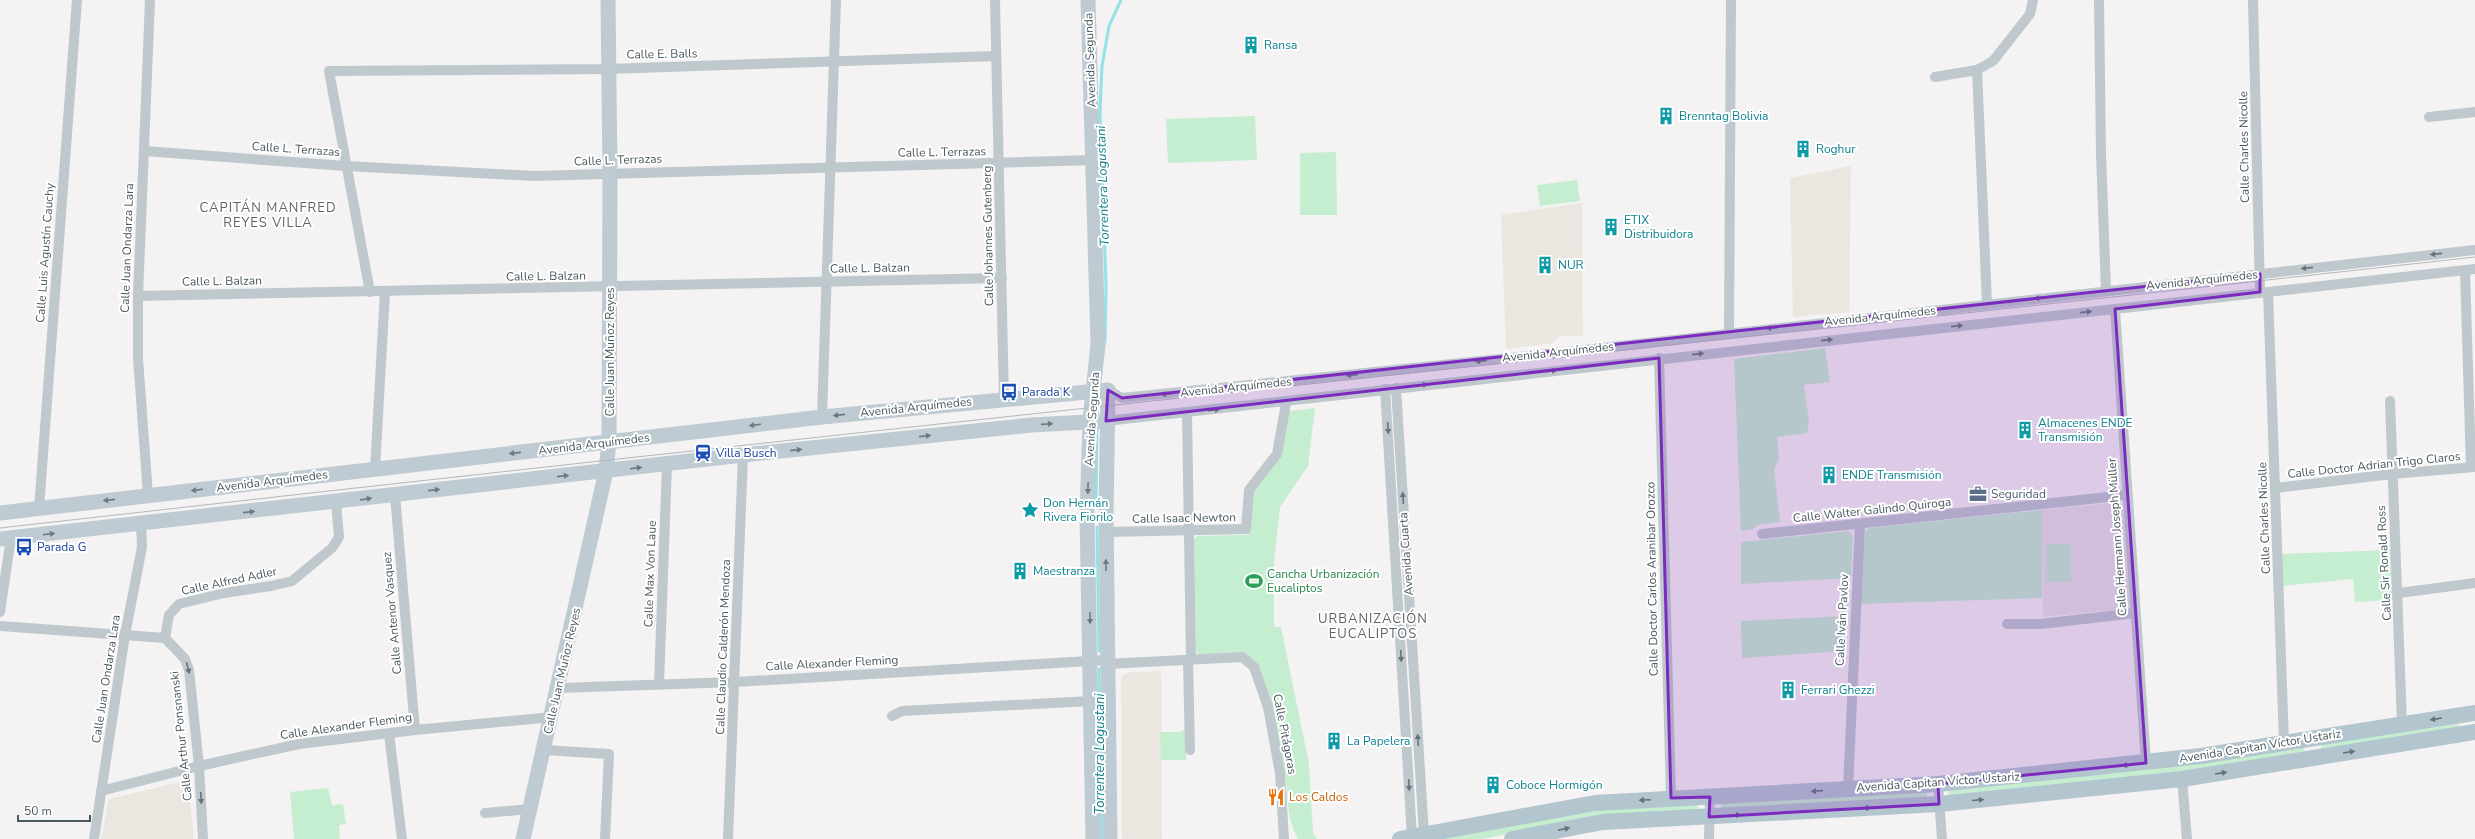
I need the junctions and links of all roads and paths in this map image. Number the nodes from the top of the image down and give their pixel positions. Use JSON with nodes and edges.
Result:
{"nodes":[{"id":1,"x":77,"y":0,"type":"edge"},
{"id":2,"x":150,"y":0,"type":"edge"},
{"id":3,"x":608,"y":0,"type":"edge"},
{"id":4,"x":836,"y":0,"type":"edge"},
{"id":5,"x":995,"y":0,"type":"edge"},
{"id":6,"x":1088,"y":0,"type":"edge"},
{"id":7,"x":1731,"y":0,"type":"edge"},
{"id":8,"x":2033,"y":0,"type":"edge"},
{"id":9,"x":2099,"y":0,"type":"edge"},
{"id":10,"x":2253,"y":0,"type":"edge"},
{"id":11,"x":996,"y":56,"type":"junction"},
{"id":12,"x":834,"y":63,"type":"junction"},
{"id":13,"x":608,"y":69,"type":"junction"},
{"id":14,"x":1977,"y":70,"type":"junction"},
{"id":15,"x":1935,"y":77,"type":"dead end"},
{"id":16,"x":2475,"y":112,"type":"edge"},
{"id":17,"x":2429,"y":117,"type":"dead end"},
{"id":18,"x":144,"y":151,"type":"junction"},
{"id":19,"x":1093,"y":160,"type":"junction"},
{"id":20,"x":999,"y":164,"type":"junction"},
{"id":21,"x":346,"y":166,"type":"junction"},
{"id":22,"x":829,"y":167,"type":"junction"},
{"id":23,"x":610,"y":174,"type":"junction"},
{"id":24,"x":2475,"y":250,"type":"edge"},
{"id":25,"x":2470,"y":270,"type":"edge"},
{"id":26,"x":2260,"y":274,"type":"junction"},
{"id":27,"x":1002,"y":278,"type":"junction"},
{"id":28,"x":826,"y":282,"type":"junction"},
{"id":29,"x":610,"y":287,"type":"junction"},
{"id":30,"x":2106,"y":290,"type":"junction"},
{"id":31,"x":370,"y":292,"type":"junction"},
{"id":32,"x":385,"y":292,"type":"junction"},
{"id":33,"x":2264,"y":292,"type":"junction"},
{"id":34,"x":138,"y":296,"type":"junction"},
{"id":35,"x":1987,"y":304,"type":"junction"},
{"id":36,"x":2114,"y":309,"type":"junction"},
{"id":37,"x":1729,"y":332,"type":"junction"},
{"id":38,"x":1659,"y":358,"type":"junction"},
{"id":39,"x":1396,"y":388,"type":"junction"},
{"id":40,"x":1385,"y":389,"type":"junction"},
{"id":41,"x":1108,"y":390,"type":"junction"},
{"id":42,"x":1093,"y":391,"type":"junction"},
{"id":43,"x":1004,"y":399,"type":"junction"},
{"id":44,"x":2390,"y":401,"type":"dead end"},
{"id":45,"x":1286,"y":402,"type":"junction"},
{"id":46,"x":1187,"y":413,"type":"junction"},
{"id":47,"x":822,"y":417,"type":"junction"},
{"id":48,"x":1090,"y":421,"type":"junction"},
{"id":49,"x":1106,"y":422,"type":"junction"},
{"id":50,"x":609,"y":442,"type":"junction"},
{"id":51,"x":743,"y":455,"type":"junction"},
{"id":52,"x":666,"y":464,"type":"junction"},
{"id":53,"x":2473,"y":467,"type":"edge"},
{"id":54,"x":375,"y":469,"type":"junction"},
{"id":55,"x":606,"y":471,"type":"junction"},
{"id":56,"x":2392,"y":474,"type":"junction"},
{"id":57,"x":2276,"y":488,"type":"junction"},
{"id":58,"x":395,"y":495,"type":"junction"},
{"id":59,"x":2127,"y":495,"type":"junction"},
{"id":60,"x":148,"y":496,"type":"junction"},
{"id":61,"x":336,"y":502,"type":"junction"},
{"id":62,"x":39,"y":508,"type":"junction"},
{"id":63,"x":0,"y":513,"type":"edge"},
{"id":64,"x":141,"y":523,"type":"junction"},
{"id":65,"x":1860,"y":524,"type":"junction"},
{"id":66,"x":1106,"y":532,"type":"junction"},
{"id":67,"x":1188,"y":532,"type":"junction"},
{"id":68,"x":1762,"y":534,"type":"dead end"},
{"id":69,"x":5,"y":539,"type":"edge"},
{"id":70,"x":2475,"y":583,"type":"edge"},
{"id":71,"x":2399,"y":593,"type":"junction"},
{"id":72,"x":0,"y":612,"type":"edge"},
{"id":73,"x":2135,"y":613,"type":"junction"},
{"id":74,"x":2007,"y":624,"type":"dead end"},
{"id":75,"x":0,"y":626,"type":"edge"},
{"id":76,"x":126,"y":635,"type":"junction"},
{"id":77,"x":165,"y":638,"type":"junction"},
{"id":78,"x":1189,"y":660,"type":"junction"},
{"id":79,"x":1090,"y":661,"type":"junction"},
{"id":80,"x":1107,"y":662,"type":"junction"},
{"id":81,"x":1249,"y":662,"type":"joint"},
{"id":82,"x":1414,"y":672,"type":"junction"},
{"id":83,"x":1402,"y":674,"type":"junction"},
{"id":84,"x":735,"y":682,"type":"junction"},
{"id":85,"x":659,"y":684,"type":"junction"},
{"id":86,"x":559,"y":688,"type":"junction"},
{"id":87,"x":1091,"y":701,"type":"junction"},
{"id":88,"x":892,"y":716,"type":"dead end"},
{"id":89,"x":552,"y":717,"type":"junction"},
{"id":90,"x":2474,"y":718,"type":"edge"},
{"id":91,"x":2402,"y":725,"type":"junction"},
{"id":92,"x":415,"y":730,"type":"junction"},
{"id":93,"x":2475,"y":732,"type":"edge"},
{"id":94,"x":389,"y":734,"type":"junction"},
{"id":95,"x":2314,"y":738,"type":"junction"},
{"id":96,"x":2284,"y":743,"type":"junction"},
{"id":97,"x":544,"y":750,"type":"junction"},
{"id":98,"x":1190,"y":750,"type":"dead end"},
{"id":99,"x":2316,"y":758,"type":"junction"},
{"id":100,"x":2146,"y":763,"type":"junction"},
{"id":101,"x":199,"y":766,"type":"junction"},
{"id":102,"x":2182,"y":779,"type":"junction"},
{"id":103,"x":1938,"y":784,"type":"junction"},
{"id":104,"x":1848,"y":789,"type":"junction"},
{"id":105,"x":102,"y":792,"type":"junction"},
{"id":106,"x":1710,"y":797,"type":"junction"},
{"id":107,"x":1671,"y":798,"type":"junction"},
{"id":108,"x":1939,"y":804,"type":"junction"},
{"id":109,"x":530,"y":809,"type":"junction"},
{"id":110,"x":485,"y":813,"type":"dead end"},
{"id":111,"x":1709,"y":817,"type":"junction"},
{"id":112,"x":1415,"y":838,"type":"edge"},
{"id":113,"x":94,"y":839,"type":"edge"},
{"id":114,"x":203,"y":839,"type":"edge"},
{"id":115,"x":402,"y":839,"type":"edge"},
{"id":116,"x":523,"y":839,"type":"edge"},
{"id":117,"x":605,"y":839,"type":"edge"},
{"id":118,"x":728,"y":839,"type":"edge"},
{"id":119,"x":1093,"y":839,"type":"edge"},
{"id":120,"x":1110,"y":839,"type":"edge"},
{"id":121,"x":1284,"y":839,"type":"edge"},
{"id":122,"x":1512,"y":839,"type":"edge"},
{"id":123,"x":1709,"y":839,"type":"edge"},
{"id":124,"x":1942,"y":839,"type":"edge"},
{"id":125,"x":2187,"y":839,"type":"edge"}],
"edges":[{"from":1,"to":62,"type":"street","name":"Calle Luis Agustín Cauchy"},
{"from":2,"to":18,"type":"street","name":"Calle Juan Ondarza Lara"},
{"from":3,"to":13,"type":"main road","name":"Calle Juan Muñoz Reyes"},
{"from":4,"to":12,"type":"street"},
{"from":5,"to":11,"type":"street","name":"Calle Johannes Gutenberg"},
{"from":6,"to":19,"type":"main road","name":"Avenida Segunda"},
{"from":7,"to":37,"type":"street"},
{"from":8,"to":14,"type":"street"},
{"from":9,"to":30,"type":"street"},
{"from":10,"to":26,"type":"street","name":"Calle Charles Nicolle"},
{"from":11,"to":12,"type":"street","name":"Calle E. Balls"},
{"from":11,"to":20,"type":"street","name":"Calle Johannes Gutenberg"},
{"from":12,"to":13,"type":"street","name":"Calle E. Balls"},
{"from":12,"to":22,"type":"street"},
{"from":13,"to":21,"type":"street","name":"Calle E. Balls"},
{"from":13,"to":23,"type":"main road","name":"Calle Juan Muñoz Reyes"},
{"from":14,"to":15,"type":"street"},
{"from":14,"to":35,"type":"street"},
{"from":16,"to":17,"type":"street"},
{"from":18,"to":21,"type":"street","name":"Calle L. Terrazas"},
{"from":18,"to":34,"type":"street","name":"Calle Juan Ondarza Lara"},
{"from":19,"to":20,"type":"street","name":"Calle L. Terrazas"},
{"from":19,"to":42,"type":"main road","name":"Avenida Segunda"},
{"from":20,"to":22,"type":"street","name":"Calle L. Terrazas"},
{"from":20,"to":27,"type":"street","name":"Calle Johannes Gutenberg"},
{"from":21,"to":23,"type":"street","name":"Calle L. Terrazas"},
{"from":21,"to":31,"type":"street"},
{"from":22,"to":23,"type":"street","name":"Calle L. Terrazas"},
{"from":22,"to":28,"type":"street"},
{"from":23,"to":29,"type":"main road","name":"Calle Juan Muñoz Reyes"},
{"from":24,"to":26,"type":"street","name":"Avenida Arquímedes","one_way":true},
{"from":25,"to":33,"type":"street","name":"Avenida Arquímedes"},
{"from":25,"to":53,"type":"street"},
{"from":26,"to":30,"type":"street","name":"Avenida Arquímedes"},
{"from":26,"to":33,"type":"street","name":"Calle Charles Nicolle"},
{"from":27,"to":28,"type":"street","name":"Calle L. Balzan"},
{"from":27,"to":43,"type":"street","name":"Calle Johannes Gutenberg"},
{"from":28,"to":29,"type":"street","name":"Calle L. Balzan"},
{"from":28,"to":47,"type":"street"},
{"from":29,"to":32,"type":"street","name":"Calle L. Balzan"},
{"from":29,"to":50,"type":"main road","name":"Calle Juan Muñoz Reyes"},
{"from":30,"to":35,"type":"street","name":"Avenida Arquímedes","one_way":true},
{"from":31,"to":32,"type":"street","name":"Calle L. Balzan"},
{"from":31,"to":34,"type":"street","name":"Calle L. Balzan"},
{"from":32,"to":54,"type":"street"},
{"from":33,"to":36,"type":"street","name":"Avenida Arquímedes"},
{"from":33,"to":57,"type":"street","name":"Calle Charles Nicolle"},
{"from":34,"to":60,"type":"street","name":"Calle Juan Ondarza Lara"},
{"from":35,"to":37,"type":"street","name":"Avenida Arquímedes","one_way":true},
{"from":38,"to":36,"type":"street","name":"Avenida Arquímedes","one_way":true},
{"from":36,"to":59,"type":"street","name":"Calle Hermann Joseph Müller"},
{"from":37,"to":41,"type":"street","name":"Avenida Arquímedes","one_way":true},
{"from":39,"to":38,"type":"street","name":"Avenida Arquímedes","one_way":true},
{"from":38,"to":107,"type":"street","name":"Calle Doctor Carlos Aranibar Orozco"},
{"from":39,"to":40,"type":"street","name":"Avenida Arquímedes"},
{"from":82,"to":39,"type":"street","name":"Avenida Cuarta","one_way":true},
{"from":40,"to":45,"type":"street","name":"Avenida Arquímedes"},
{"from":40,"to":83,"type":"street","name":"Avenida Cuarta","one_way":true},
{"from":41,"to":42,"type":"main road","name":"Avenida Arquímedes"},
{"from":41,"to":49,"type":"main road","name":"Avenida Segunda"},
{"from":42,"to":43,"type":"main road","name":"Avenida Arquímedes"},
{"from":42,"to":48,"type":"main road","name":"Avenida Segunda"},
{"from":43,"to":47,"type":"main road","name":"Avenida Arquímedes","one_way":true},
{"from":44,"to":56,"type":"street","name":"Calle Sir Ronald Ross"},
{"from":46,"to":45,"type":"street","name":"Avenida Arquímedes","one_way":true},
{"from":45,"to":67,"type":"street","name":"Calle Isaac Newton"},
{"from":46,"to":49,"type":"street","name":"Avenida Arquímedes"},
{"from":46,"to":67,"type":"street"},
{"from":47,"to":50,"type":"main road","name":"Avenida Arquímedes","one_way":true},
{"from":48,"to":49,"type":"main road","name":"Avenida Arquímedes"},
{"from":51,"to":48,"type":"main road","name":"Avenida Arquímedes","one_way":true},
{"from":48,"to":79,"type":"main road","name":"Avenida Segunda","one_way":true},
{"from":49,"to":66,"type":"main road","name":"Avenida Segunda"},
{"from":50,"to":54,"type":"main road","name":"Avenida Arquímedes","one_way":true},
{"from":50,"to":55,"type":"main road","name":"Calle Juan Muñoz Reyes"},
{"from":51,"to":52,"type":"main road","name":"Avenida Arquímedes"},
{"from":51,"to":84,"type":"street","name":"Calle Claudio Calderón Mendoza"},
{"from":55,"to":52,"type":"main road","name":"Avenida Arquímedes","one_way":true},
{"from":52,"to":85,"type":"street","name":"Calle Max Von Laue"},
{"from":53,"to":56,"type":"street","name":"Calle Doctor Adrian Trigo Claros"},
{"from":54,"to":60,"type":"main road","name":"Avenida Arquímedes","one_way":true},
{"from":58,"to":55,"type":"main road","name":"Avenida Arquímedes","one_way":true},
{"from":55,"to":86,"type":"main road","name":"Calle Juan Muñoz Reyes"},
{"from":56,"to":57,"type":"street","name":"Calle Doctor Adrian Trigo Claros"},
{"from":56,"to":71,"type":"street","name":"Calle Sir Ronald Ross"},
{"from":57,"to":96,"type":"street","name":"Calle Charles Nicolle"},
{"from":61,"to":58,"type":"main road","name":"Avenida Arquímedes","one_way":true},
{"from":58,"to":92,"type":"street","name":"Calle Antenor Vasquez"},
{"from":59,"to":65,"type":"street","name":"Calle Walter Galindo Quiroga"},
{"from":59,"to":73,"type":"street","name":"Calle Hermann Joseph Müller"},
{"from":60,"to":62,"type":"main road","name":"Avenida Arquímedes","one_way":true},
{"from":64,"to":61,"type":"main road","name":"Avenida Arquímedes","one_way":true},
{"from":61,"to":77,"type":"street","name":"Calle Alfred Adler"},
{"from":62,"to":63,"type":"main road","name":"Avenida Arquímedes"},
{"from":69,"to":64,"type":"main road","name":"Avenida Arquímedes","one_way":true},
{"from":64,"to":76,"type":"street","name":"Calle Juan Ondarza Lara"},
{"from":65,"to":68,"type":"street","name":"Calle Walter Galindo Quiroga"},
{"from":65,"to":104,"type":"street","name":"Calle Iván Pavlov"},
{"from":66,"to":67,"type":"street","name":"Calle Isaac Newton"},
{"from":80,"to":66,"type":"main road","name":"Avenida Segunda","one_way":true},
{"from":67,"to":78,"type":"street"},
{"from":69,"to":72,"type":"street"},
{"from":70,"to":71,"type":"street"},
{"from":71,"to":91,"type":"street","name":"Calle Sir Ronald Ross"},
{"from":73,"to":74,"type":"street"},
{"from":73,"to":100,"type":"street","name":"Calle Hermann Joseph Müller"},
{"from":75,"to":76,"type":"street"},
{"from":76,"to":77,"type":"street"},
{"from":76,"to":105,"type":"street","name":"Calle Juan Ondarza Lara"},
{"from":77,"to":101,"type":"street","name":"Calle Arthur Ponsnanski","one_way":true},
{"from":78,"to":80,"type":"street","name":"Calle Alexander Fleming"},
{"from":78,"to":81,"type":"street","name":"Calle Alexander Fleming"},
{"from":78,"to":98,"type":"street"},
{"from":79,"to":80,"type":"street","name":"Calle Alexander Fleming"},
{"from":79,"to":84,"type":"street","name":"Calle Alexander Fleming"},
{"from":79,"to":87,"type":"main road","name":"Avenida Segunda"},
{"from":80,"to":120,"type":"main road","name":"Avenida Segunda"},
{"from":81,"to":121,"type":"street","name":"Calle Pitágoras"},
{"from":82,"to":83,"type":"street"},
{"from":112,"to":82,"type":"street","name":"Avenida Cuarta","one_way":true},
{"from":83,"to":112,"type":"street","name":"Avenida Cuarta","one_way":true},
{"from":84,"to":85,"type":"street","name":"Calle Alexander Fleming"},
{"from":84,"to":118,"type":"street","name":"Calle Claudio Calderón Mendoza"},
{"from":85,"to":86,"type":"street","name":"Calle Alexander Fleming"},
{"from":86,"to":89,"type":"main road","name":"Calle Juan Muñoz Reyes"},
{"from":87,"to":88,"type":"street"},
{"from":87,"to":119,"type":"main road","name":"Avenida Segunda"},
{"from":89,"to":92,"type":"street","name":"Calle Alexander Fleming"},
{"from":89,"to":97,"type":"main road","name":"Calle Juan Muñoz Reyes"},
{"from":90,"to":91,"type":"main road","name":"Avenida Capitan Víctor Ustariz","one_way":true},
{"from":91,"to":95,"type":"main road","name":"Avenida Capitan Víctor Ustariz"},
{"from":92,"to":94,"type":"street","name":"Calle Alexander Fleming"},
{"from":99,"to":93,"type":"main road","name":"Avenida Capitan Víctor Ustariz","one_way":true},
{"from":94,"to":101,"type":"street","name":"Calle Alexander Fleming"},
{"from":94,"to":115,"type":"street"},
{"from":95,"to":96,"type":"main road","name":"Avenida Capitan Víctor Ustariz"},
{"from":95,"to":99,"type":"main road"},
{"from":96,"to":100,"type":"main road","name":"Avenida Capitan Víctor Ustariz"},
{"from":97,"to":109,"type":"main road","name":"Calle Juan Muñoz Reyes"},
{"from":97,"to":117,"type":"street"},
{"from":102,"to":99,"type":"main road","name":"Avenida Capitan Víctor Ustariz","one_way":true},
{"from":100,"to":103,"type":"main road","name":"Avenida Capitan Víctor Ustariz","one_way":true},
{"from":101,"to":105,"type":"street","name":"Calle Alexander Fleming"},
{"from":101,"to":114,"type":"street","name":"Calle Arthur Ponsnanski","one_way":true},
{"from":108,"to":102,"type":"main road","name":"Avenida Capitan Víctor Ustariz","one_way":true},
{"from":102,"to":125,"type":"street"},
{"from":103,"to":104,"type":"main road","name":"Avenida Capitan Víctor Ustariz"},
{"from":103,"to":108,"type":"street"},
{"from":104,"to":106,"type":"main road","name":"Avenida Capitan Víctor Ustariz","one_way":true},
{"from":105,"to":113,"type":"street","name":"Calle Juan Ondarza Lara"},
{"from":106,"to":107,"type":"main road","name":"Avenida Capitan Víctor Ustariz"},
{"from":106,"to":111,"type":"street"},
{"from":107,"to":112,"type":"main road","name":"Avenida Capitan Víctor Ustariz","one_way":true},
{"from":111,"to":108,"type":"main road","name":"Avenida Capitan Víctor Ustariz","one_way":true},
{"from":108,"to":124,"type":"street"},
{"from":109,"to":110,"type":"street"},
{"from":109,"to":116,"type":"main road","name":"Calle Juan Muñoz Reyes"},
{"from":122,"to":111,"type":"main road","name":"Avenida Capitan Víctor Ustariz","one_way":true},
{"from":111,"to":123,"type":"street"}]}
